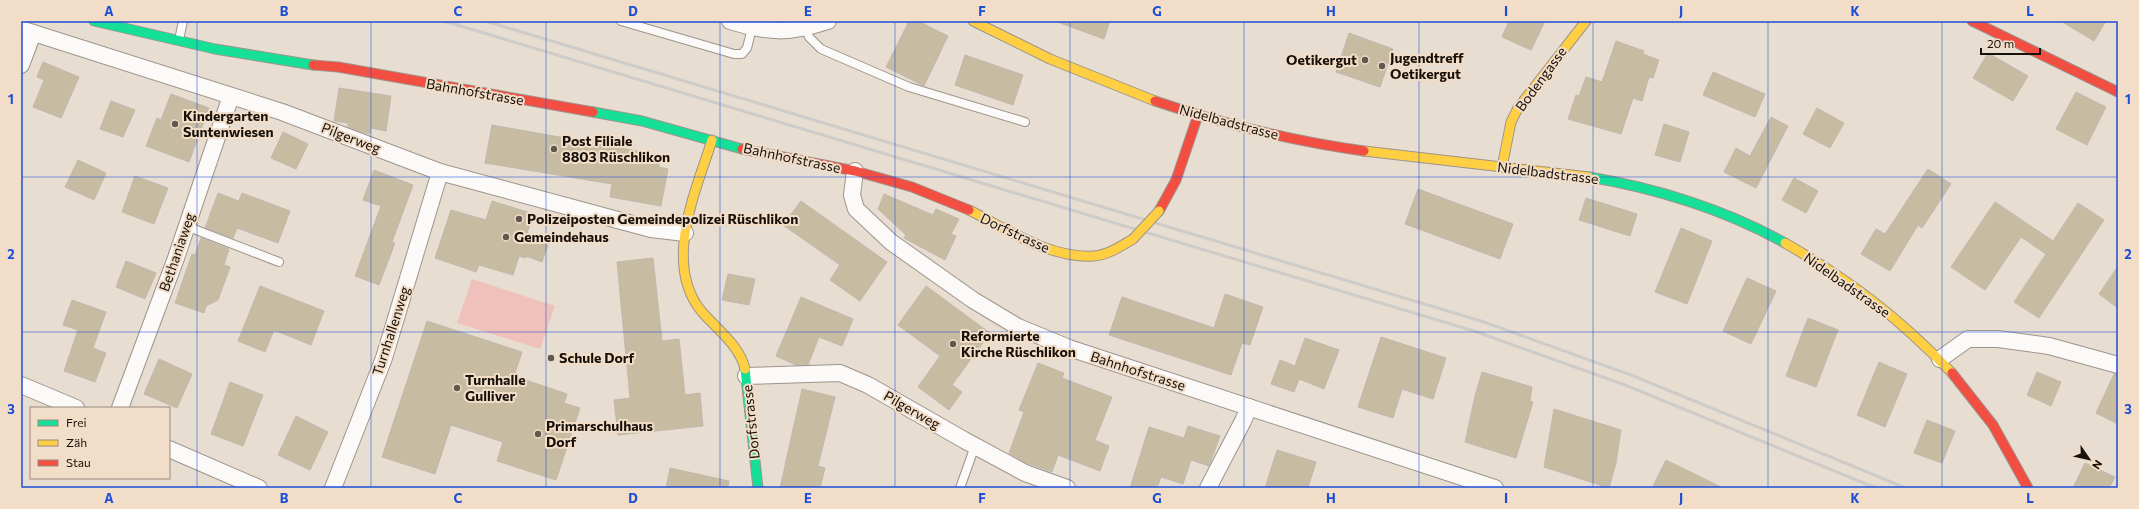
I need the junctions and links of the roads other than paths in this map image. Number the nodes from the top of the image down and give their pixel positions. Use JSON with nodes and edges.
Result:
{"nodes":[{"id":1,"x":94,"y":21,"type":"edge"},
{"id":2,"x":183,"y":21,"type":"edge"},
{"id":3,"x":621,"y":21,"type":"edge"},
{"id":4,"x":730,"y":21,"type":"edge"},
{"id":5,"x":828,"y":21,"type":"edge"},
{"id":6,"x":1586,"y":21,"type":"edge"},
{"id":7,"x":1972,"y":21,"type":"edge"},
{"id":8,"x":977,"y":22,"type":"edge"},
{"id":9,"x":753,"y":24,"type":"edge"},
{"id":10,"x":805,"y":28,"type":"junction"},
{"id":11,"x":27,"y":31,"type":"edge"},
{"id":12,"x":179,"y":41,"type":"junction"},
{"id":13,"x":21,"y":65,"type":"edge"},
{"id":14,"x":2118,"y":92,"type":"edge"},
{"id":15,"x":232,"y":96,"type":"junction"},
{"id":16,"x":1198,"y":115,"type":"junction"},
{"id":17,"x":1025,"y":122,"type":"dead end"},
{"id":18,"x":712,"y":140,"type":"junction"},
{"id":19,"x":1502,"y":167,"type":"junction"},
{"id":20,"x":855,"y":171,"type":"junction"},
{"id":21,"x":440,"y":172,"type":"junction"},
{"id":22,"x":186,"y":226,"type":"junction"},
{"id":23,"x":685,"y":233,"type":"junction"},
{"id":24,"x":279,"y":262,"type":"dead end"},
{"id":25,"x":1940,"y":359,"type":"junction"},
{"id":26,"x":2118,"y":366,"type":"edge"},
{"id":27,"x":746,"y":376,"type":"junction"},
{"id":28,"x":21,"y":384,"type":"edge"},
{"id":29,"x":1249,"y":406,"type":"junction"},
{"id":30,"x":74,"y":407,"type":"edge"},
{"id":31,"x":120,"y":407,"type":"edge"},
{"id":32,"x":975,"y":446,"type":"junction"},
{"id":33,"x":170,"y":448,"type":"edge"},
{"id":34,"x":259,"y":488,"type":"edge"},
{"id":35,"x":332,"y":488,"type":"edge"},
{"id":36,"x":758,"y":488,"type":"edge"},
{"id":37,"x":960,"y":488,"type":"edge"},
{"id":38,"x":1067,"y":488,"type":"edge"},
{"id":39,"x":1208,"y":488,"type":"edge"},
{"id":40,"x":1495,"y":488,"type":"edge"},
{"id":41,"x":2028,"y":488,"type":"edge"}],
"edges":[{"from":1,"to":12,"type":"street","name":"Bahnhofstrasse"},
{"from":2,"to":12,"type":"lane"},
{"from":3,"to":9,"type":"lane"},
{"from":4,"to":9,"type":"street"},
{"from":5,"to":10,"type":"street"},
{"from":6,"to":19,"type":"street","name":"Bodengasse"},
{"from":7,"to":14,"type":"street"},
{"from":8,"to":16,"type":"street","name":"Nidelbadstrasse"},
{"from":9,"to":10,"type":"street"},
{"from":10,"to":17,"type":"lane"},
{"from":11,"to":13,"type":"street"},
{"from":11,"to":15,"type":"street","name":"Pilgerweg"},
{"from":12,"to":18,"type":"street","name":"Bahnhofstrasse"},
{"from":15,"to":21,"type":"street","name":"Pilgerweg"},
{"from":15,"to":22,"type":"street","name":"Bethaniaweg"},
{"from":16,"to":19,"type":"street","name":"Nidelbadstrasse"},
{"from":16,"to":20,"type":"street","name":"Dorfstrasse","bridge":true},
{"from":18,"to":20,"type":"street","name":"Bahnhofstrasse"},
{"from":18,"to":23,"type":"street","name":"Dorfstrasse"},
{"from":19,"to":25,"type":"street","name":"Nidelbadstrasse"},
{"from":20,"to":29,"type":"street","name":"Bahnhofstrasse"},
{"from":21,"to":23,"type":"street","name":"Pilgerweg"},
{"from":21,"to":35,"type":"street","name":"Turnhallenweg"},
{"from":22,"to":24,"type":"lane"},
{"from":22,"to":31,"type":"street","name":"Bethaniaweg"},
{"from":23,"to":27,"type":"street","name":"Dorfstrasse"},
{"from":25,"to":26,"type":"street"},
{"from":25,"to":41,"type":"street","name":"Nidelbadstrasse"},
{"from":27,"to":32,"type":"street","name":"Pilgerweg"},
{"from":27,"to":36,"type":"street","name":"Dorfstrasse"},
{"from":28,"to":30,"type":"street"},
{"from":29,"to":39,"type":"street"},
{"from":29,"to":40,"type":"street","name":"Bahnhofstrasse"},
{"from":32,"to":37,"type":"lane"},
{"from":32,"to":38,"type":"street","name":"Pilgerweg"},
{"from":33,"to":34,"type":"street"}]}
